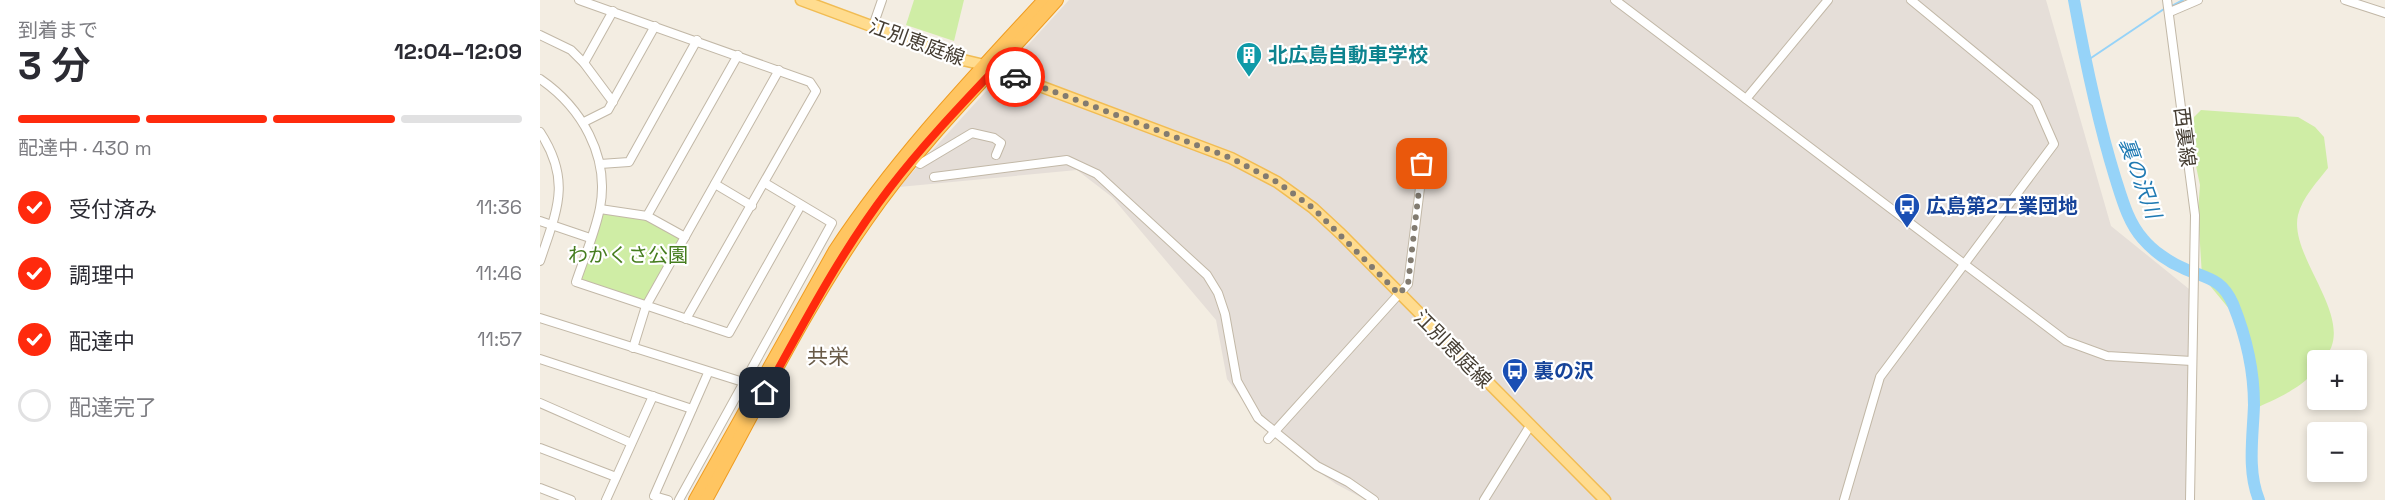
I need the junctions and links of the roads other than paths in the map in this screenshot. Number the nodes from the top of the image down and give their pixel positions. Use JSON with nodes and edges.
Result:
{"nodes":[{"id":1,"x":579,"y":0,"type":"edge"},
{"id":2,"x":801,"y":0,"type":"edge"},
{"id":3,"x":882,"y":0,"type":"edge"},
{"id":4,"x":1044,"y":0,"type":"edge"},
{"id":5,"x":1057,"y":0,"type":"edge"},
{"id":6,"x":1615,"y":0,"type":"edge"},
{"id":7,"x":1828,"y":0,"type":"edge"},
{"id":8,"x":1911,"y":0,"type":"edge"},
{"id":9,"x":2167,"y":0,"type":"edge"},
{"id":10,"x":2198,"y":0,"type":"edge"},
{"id":11,"x":2345,"y":0,"type":"edge"},
{"id":12,"x":613,"y":11,"type":"junction"},
{"id":13,"x":2170,"y":12,"type":"junction"},
{"id":14,"x":2385,"y":13,"type":"edge"},
{"id":15,"x":655,"y":26,"type":"junction"},
{"id":16,"x":873,"y":26,"type":"junction"},
{"id":17,"x":540,"y":35,"type":"edge"},
{"id":18,"x":696,"y":40,"type":"junction"},
{"id":19,"x":738,"y":55,"type":"junction"},
{"id":20,"x":584,"y":63,"type":"junction"},
{"id":21,"x":989,"y":67,"type":"junction"},
{"id":22,"x":779,"y":70,"type":"junction"},
{"id":23,"x":540,"y":79,"type":"edge"},
{"id":24,"x":1746,"y":99,"type":"junction"},
{"id":25,"x":613,"y":102,"type":"junction"},
{"id":26,"x":584,"y":122,"type":"junction"},
{"id":27,"x":540,"y":132,"type":"edge"},
{"id":28,"x":996,"y":155,"type":"dead end"},
{"id":29,"x":913,"y":159,"type":"junction"},
{"id":30,"x":600,"y":164,"type":"junction"},
{"id":31,"x":1422,"y":164,"type":"dead end"},
{"id":32,"x":934,"y":177,"type":"dead end"},
{"id":33,"x":765,"y":183,"type":"junction"},
{"id":34,"x":715,"y":184,"type":"junction"},
{"id":35,"x":801,"y":204,"type":"junction"},
{"id":36,"x":752,"y":206,"type":"junction"},
{"id":37,"x":600,"y":209,"type":"junction"},
{"id":38,"x":647,"y":216,"type":"junction"},
{"id":39,"x":540,"y":221,"type":"edge"},
{"id":40,"x":552,"y":225,"type":"junction"},
{"id":41,"x":685,"y":237,"type":"junction"},
{"id":42,"x":590,"y":238,"type":"junction"},
{"id":43,"x":540,"y":261,"type":"edge"},
{"id":44,"x":1964,"y":265,"type":"junction"},
{"id":45,"x":1399,"y":294,"type":"junction"},
{"id":46,"x":646,"y":306,"type":"junction"},
{"id":47,"x":540,"y":318,"type":"edge"},
{"id":48,"x":687,"y":319,"type":"junction"},
{"id":49,"x":633,"y":348,"type":"junction"},
{"id":50,"x":540,"y":359,"type":"edge"},
{"id":51,"x":2192,"y":361,"type":"junction"},
{"id":52,"x":708,"y":373,"type":"junction"},
{"id":53,"x":743,"y":382,"type":"junction"},
{"id":54,"x":761,"y":390,"type":"junction"},
{"id":55,"x":653,"y":396,"type":"junction"},
{"id":56,"x":540,"y":403,"type":"edge"},
{"id":57,"x":692,"y":409,"type":"junction"},
{"id":58,"x":1530,"y":426,"type":"junction"},
{"id":59,"x":1275,"y":432,"type":"junction"},
{"id":60,"x":1268,"y":439,"type":"dead end"},
{"id":61,"x":631,"y":443,"type":"junction"},
{"id":62,"x":540,"y":448,"type":"edge"},
{"id":63,"x":616,"y":477,"type":"junction"},
{"id":64,"x":540,"y":488,"type":"edge"},
{"id":65,"x":571,"y":500,"type":"edge"},
{"id":66,"x":606,"y":500,"type":"edge"},
{"id":67,"x":668,"y":500,"type":"edge"},
{"id":68,"x":679,"y":500,"type":"edge"},
{"id":69,"x":695,"y":500,"type":"edge"},
{"id":70,"x":706,"y":500,"type":"edge"},
{"id":71,"x":1374,"y":500,"type":"edge"},
{"id":72,"x":1484,"y":500,"type":"edge"},
{"id":73,"x":1605,"y":500,"type":"edge"},
{"id":74,"x":1844,"y":500,"type":"edge"},
{"id":75,"x":2190,"y":500,"type":"edge"}],
"edges":[{"from":1,"to":12,"type":"street"},
{"from":2,"to":16,"type":"main road","name":"江別恵庭線"},
{"from":3,"to":16,"type":"street"},
{"from":4,"to":21,"type":"highway"},
{"from":5,"to":21,"type":"highway"},
{"from":6,"to":24,"type":"street"},
{"from":7,"to":24,"type":"street"},
{"from":8,"to":44,"type":"street"},
{"from":9,"to":13,"type":"street","name":"西裏線"},
{"from":10,"to":13,"type":"street"},
{"from":11,"to":14,"type":"street"},
{"from":12,"to":15,"type":"street"},
{"from":12,"to":20,"type":"street"},
{"from":13,"to":51,"type":"street","name":"西裏線"},
{"from":15,"to":18,"type":"street"},
{"from":15,"to":25,"type":"street"},
{"from":16,"to":21,"type":"main road","name":"江別恵庭線"},
{"from":17,"to":20,"type":"street"},
{"from":18,"to":19,"type":"street"},
{"from":18,"to":30,"type":"street"},
{"from":19,"to":22,"type":"street"},
{"from":19,"to":38,"type":"street"},
{"from":20,"to":25,"type":"street"},
{"from":21,"to":29,"type":"highway"},
{"from":21,"to":45,"type":"main road","name":"江別恵庭線"},
{"from":21,"to":54,"type":"highway"},
{"from":22,"to":33,"type":"street"},
{"from":22,"to":34,"type":"street"},
{"from":23,"to":26,"type":"street"},
{"from":24,"to":44,"type":"street"},
{"from":25,"to":26,"type":"street"},
{"from":26,"to":30,"type":"street"},
{"from":27,"to":40,"type":"street"},
{"from":28,"to":29,"type":"street"},
{"from":29,"to":54,"type":"highway"},
{"from":30,"to":37,"type":"street"},
{"from":31,"to":45,"type":"street"},
{"from":32,"to":59,"type":"street"},
{"from":33,"to":35,"type":"street"},
{"from":33,"to":36,"type":"street"},
{"from":34,"to":36,"type":"street"},
{"from":34,"to":41,"type":"street"},
{"from":35,"to":48,"type":"street"},
{"from":35,"to":53,"type":"street"},
{"from":36,"to":48,"type":"street"},
{"from":37,"to":38,"type":"street"},
{"from":37,"to":42,"type":"street"},
{"from":38,"to":41,"type":"street"},
{"from":39,"to":40,"type":"street"},
{"from":40,"to":42,"type":"street"},
{"from":40,"to":43,"type":"street"},
{"from":41,"to":46,"type":"street"},
{"from":42,"to":46,"type":"street"},
{"from":44,"to":51,"type":"street"},
{"from":44,"to":74,"type":"street"},
{"from":45,"to":58,"type":"main road","name":"江別恵庭線"},
{"from":45,"to":59,"type":"street"},
{"from":46,"to":48,"type":"street"},
{"from":46,"to":49,"type":"street"},
{"from":47,"to":49,"type":"street"},
{"from":49,"to":52,"type":"street"},
{"from":50,"to":55,"type":"street"},
{"from":51,"to":75,"type":"street"},
{"from":52,"to":53,"type":"street"},
{"from":52,"to":57,"type":"street"},
{"from":53,"to":54,"type":"street"},
{"from":53,"to":68,"type":"street"},
{"from":54,"to":69,"type":"highway"},
{"from":54,"to":70,"type":"highway"},
{"from":55,"to":57,"type":"street"},
{"from":55,"to":61,"type":"street"},
{"from":56,"to":61,"type":"street"},
{"from":57,"to":67,"type":"street"},
{"from":58,"to":72,"type":"street"},
{"from":58,"to":73,"type":"main road","name":"江別恵庭線"},
{"from":59,"to":60,"type":"street"},
{"from":59,"to":71,"type":"street"},
{"from":61,"to":63,"type":"street"},
{"from":62,"to":63,"type":"street"},
{"from":63,"to":66,"type":"street"},
{"from":64,"to":65,"type":"street"}]}
